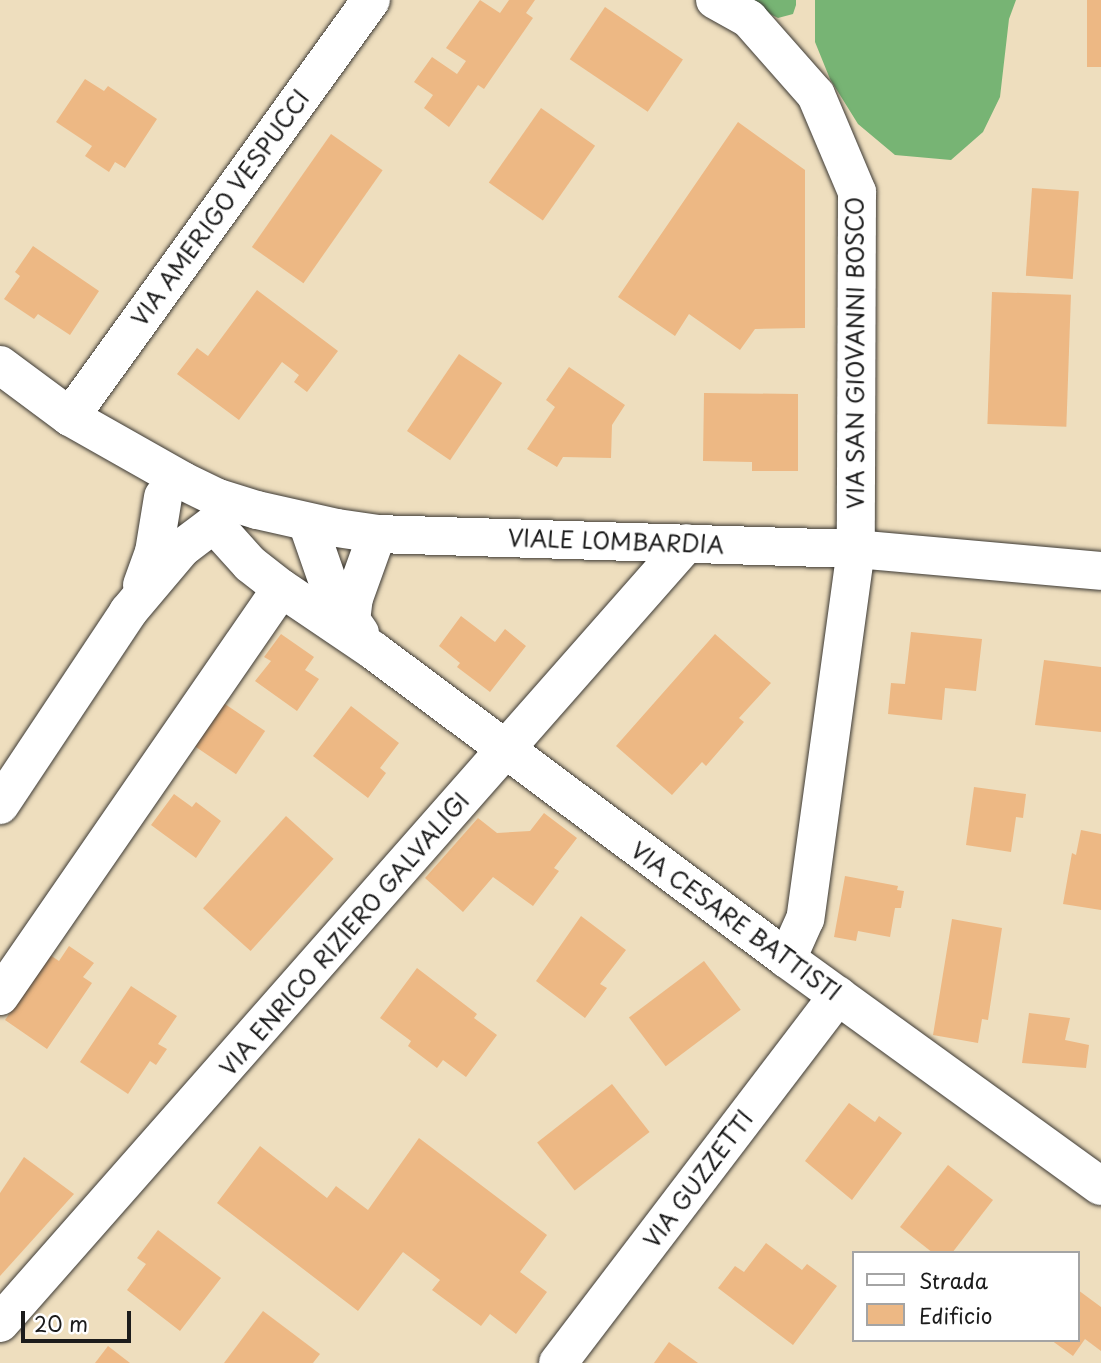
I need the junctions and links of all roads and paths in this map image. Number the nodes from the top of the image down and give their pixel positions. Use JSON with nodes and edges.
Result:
{"nodes":[{"id":1,"x":371,"y":0,"type":"edge"},
{"id":2,"x":715,"y":0,"type":"edge"},
{"id":3,"x":0,"y":365,"type":"edge"},
{"id":4,"x":70,"y":417,"type":"junction"},
{"id":5,"x":163,"y":497,"type":"junction"},
{"id":6,"x":214,"y":524,"type":"junction"},
{"id":7,"x":310,"y":531,"type":"junction"},
{"id":8,"x":377,"y":534,"type":"junction"},
{"id":9,"x":687,"y":543,"type":"junction"},
{"id":10,"x":856,"y":549,"type":"junction"},
{"id":11,"x":1101,"y":571,"type":"edge"},
{"id":12,"x":281,"y":587,"type":"junction"},
{"id":13,"x":128,"y":612,"type":"junction"},
{"id":14,"x":351,"y":621,"type":"junction"},
{"id":15,"x":374,"y":651,"type":"junction"},
{"id":16,"x":505,"y":750,"type":"junction"},
{"id":17,"x":0,"y":805,"type":"edge"},
{"id":18,"x":787,"y":959,"type":"junction"},
{"id":19,"x":0,"y":996,"type":"edge"},
{"id":20,"x":838,"y":996,"type":"junction"},
{"id":21,"x":1101,"y":1186,"type":"edge"},
{"id":22,"x":0,"y":1323,"type":"edge"},
{"id":23,"x":558,"y":1363,"type":"edge"}],
"edges":[{"from":1,"to":4,"type":"street","name":"VIA AMERIGO VESPUCCI"},
{"from":2,"to":10,"type":"street","name":"VIA SAN GIOVANNI BOSCO"},
{"from":3,"to":4,"type":"street","name":"VIALE LOMBARDIA"},
{"from":4,"to":5,"type":"street","name":"VIALE LOMBARDIA"},
{"from":4,"to":7,"type":"street","name":"VIALE LOMBARDIA"},
{"from":5,"to":6,"type":"street","name":"VIALE LOMBARDIA"},
{"from":5,"to":13,"type":"street"},
{"from":6,"to":7,"type":"street","name":"VIALE LOMBARDIA"},
{"from":6,"to":12,"type":"street","name":"VIA CESARE BATTISTI"},
{"from":6,"to":13,"type":"street"},
{"from":7,"to":8,"type":"street","name":"VIALE LOMBARDIA"},
{"from":7,"to":14,"type":"street","name":"VIA CESARE BATTISTI"},
{"from":8,"to":9,"type":"street","name":"VIALE LOMBARDIA"},
{"from":8,"to":14,"type":"street"},
{"from":9,"to":10,"type":"street","name":"VIALE LOMBARDIA"},
{"from":9,"to":16,"type":"street","name":"VIA ENRICO RIZIERO GALVALIGI"},
{"from":10,"to":11,"type":"street","name":"VIALE LOMBARDIA"},
{"from":10,"to":18,"type":"street"},
{"from":12,"to":15,"type":"street","name":"VIA CESARE BATTISTI"},
{"from":12,"to":19,"type":"street"},
{"from":13,"to":17,"type":"street"},
{"from":14,"to":15,"type":"street","name":"VIA CESARE BATTISTI"},
{"from":15,"to":16,"type":"street","name":"VIA CESARE BATTISTI"},
{"from":16,"to":18,"type":"street","name":"VIA CESARE BATTISTI"},
{"from":16,"to":22,"type":"street","name":"VIA ENRICO RIZIERO GALVALIGI"},
{"from":18,"to":20,"type":"street","name":"VIA CESARE BATTISTI"},
{"from":20,"to":21,"type":"street","name":"VIA CESARE BATTISTI"},
{"from":20,"to":23,"type":"street","name":"VIA GUZZETTI"}]}
